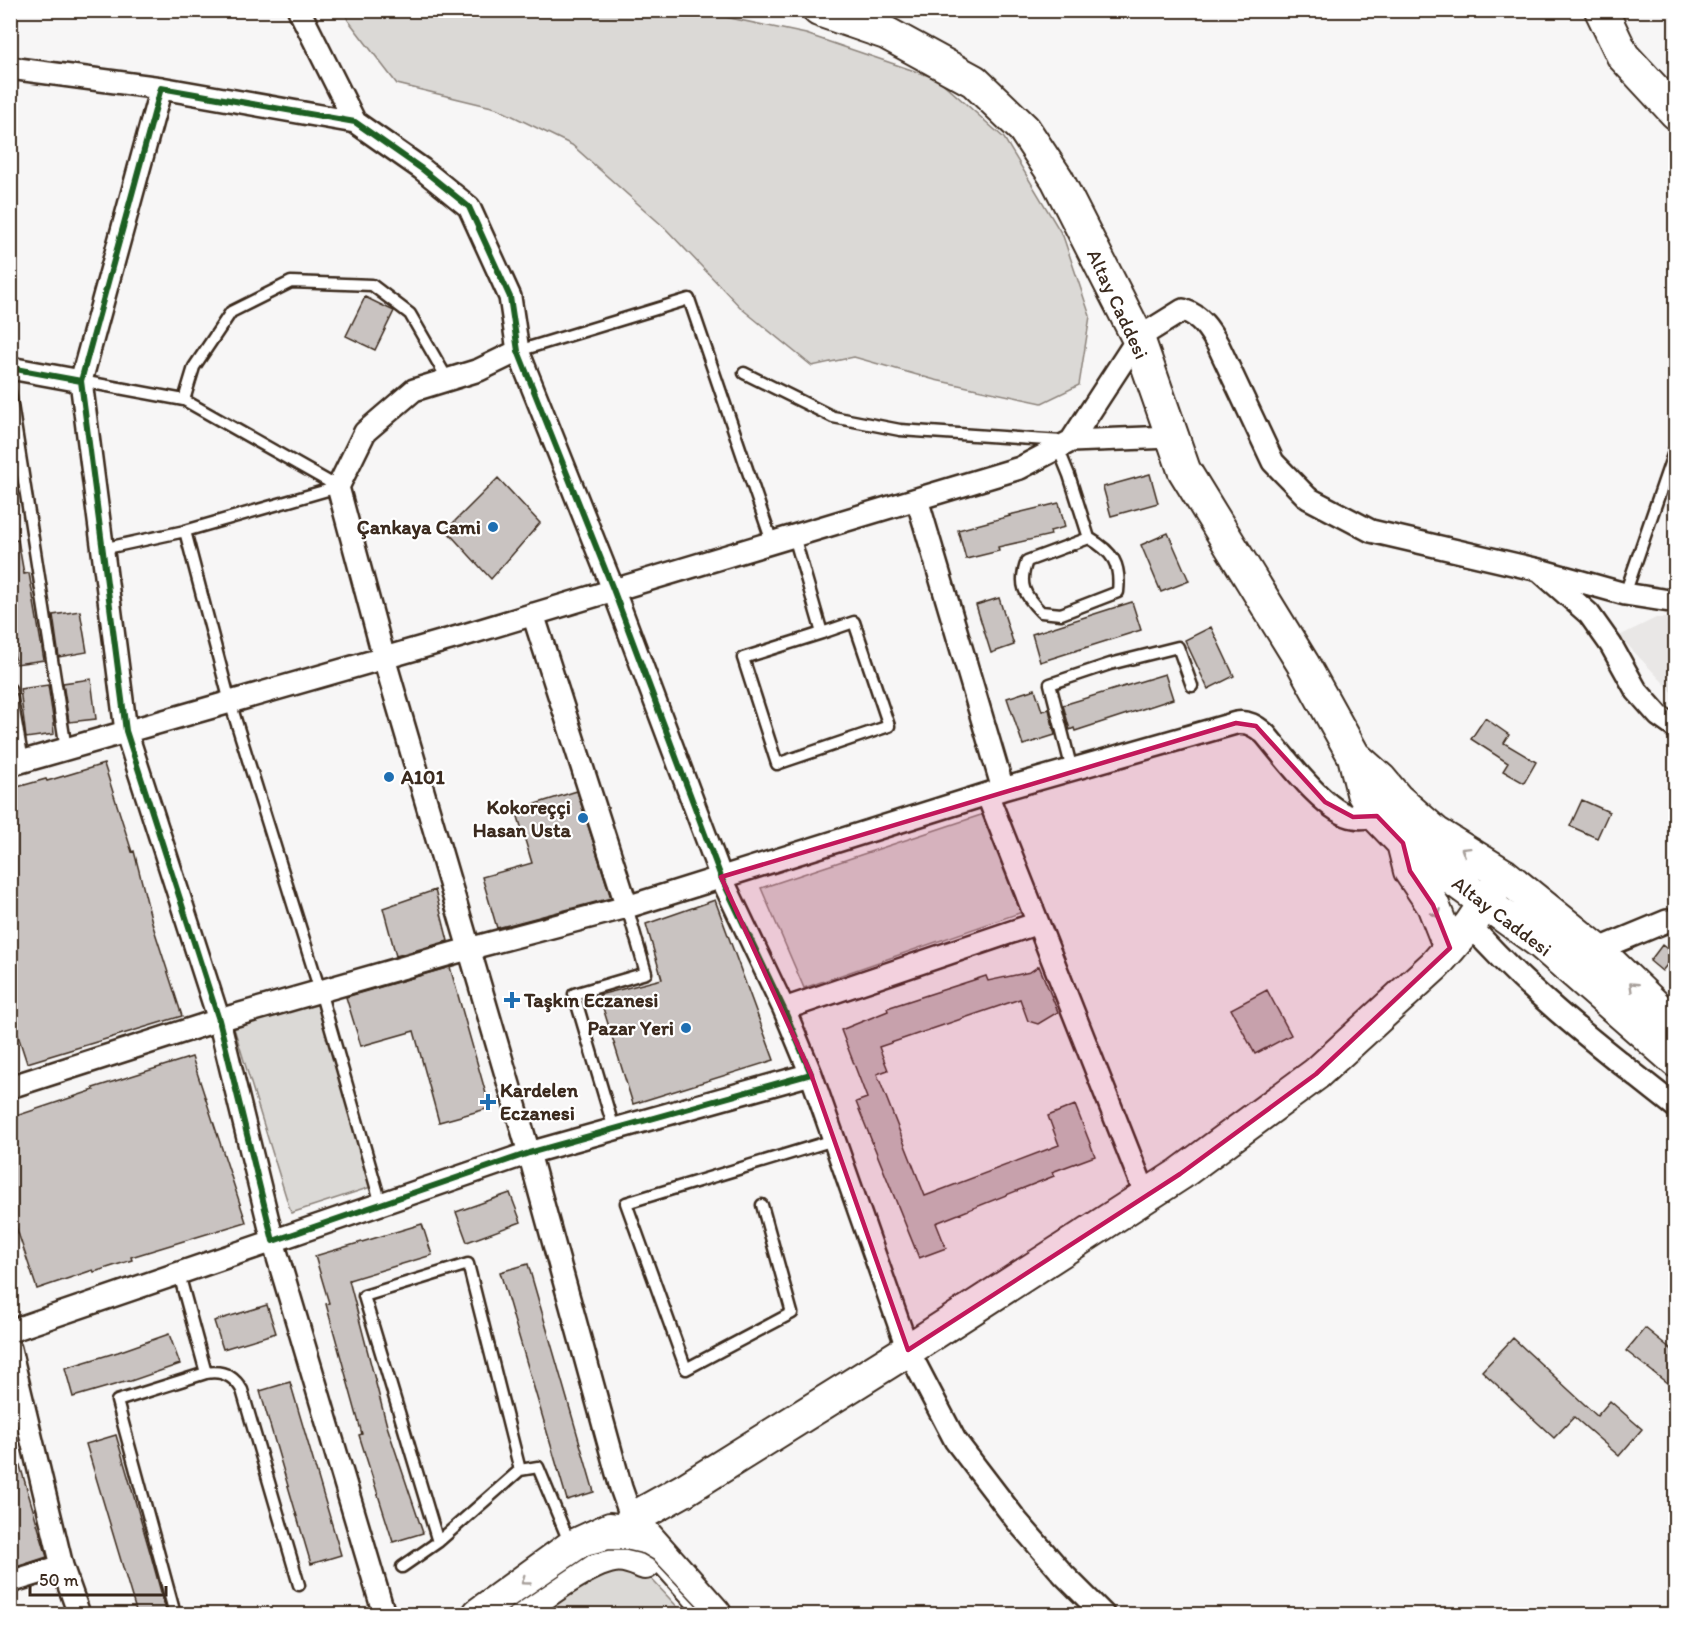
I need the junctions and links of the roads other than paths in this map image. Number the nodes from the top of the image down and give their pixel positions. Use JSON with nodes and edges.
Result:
{"nodes":[{"id":1,"x":299,"y":10,"type":"edge"},
{"id":2,"x":819,"y":10,"type":"edge"},
{"id":3,"x":1601,"y":10,"type":"edge"},
{"id":4,"x":10,"y":68,"type":"edge"},
{"id":5,"x":161,"y":88,"type":"junction"},
{"id":6,"x":1676,"y":113,"type":"edge"},
{"id":7,"x":355,"y":122,"type":"junction"},
{"id":8,"x":1138,"y":338,"type":"junction"},
{"id":9,"x":518,"y":351,"type":"junction"},
{"id":10,"x":10,"y":368,"type":"edge"},
{"id":11,"x":744,"y":373,"type":"dead end"},
{"id":12,"x":448,"y":380,"type":"junction"},
{"id":13,"x":81,"y":381,"type":"junction"},
{"id":14,"x":10,"y":392,"type":"edge"},
{"id":15,"x":184,"y":400,"type":"junction"},
{"id":16,"x":1171,"y":437,"type":"junction"},
{"id":17,"x":1065,"y":445,"type":"junction"},
{"id":18,"x":1676,"y":446,"type":"edge"},
{"id":19,"x":338,"y":487,"type":"junction"},
{"id":20,"x":917,"y":499,"type":"junction"},
{"id":21,"x":185,"y":531,"type":"junction"},
{"id":22,"x":794,"y":536,"type":"junction"},
{"id":23,"x":1089,"y":537,"type":"junction"},
{"id":24,"x":772,"y":542,"type":"junction"},
{"id":25,"x":102,"y":549,"type":"junction"},
{"id":26,"x":1539,"y":570,"type":"junction"},
{"id":27,"x":613,"y":590,"type":"junction"},
{"id":28,"x":1625,"y":594,"type":"junction"},
{"id":29,"x":1676,"y":602,"type":"edge"},
{"id":30,"x":533,"y":614,"type":"junction"},
{"id":31,"x":822,"y":633,"type":"junction"},
{"id":32,"x":384,"y":658,"type":"junction"},
{"id":33,"x":1192,"y":686,"type":"dead end"},
{"id":34,"x":10,"y":689,"type":"edge"},
{"id":35,"x":230,"y":702,"type":"junction"},
{"id":36,"x":1676,"y":728,"type":"edge"},
{"id":37,"x":126,"y":731,"type":"junction"},
{"id":38,"x":66,"y":749,"type":"junction"},
{"id":39,"x":1354,"y":756,"type":"junction"},
{"id":40,"x":17,"y":763,"type":"edge"},
{"id":41,"x":1072,"y":770,"type":"junction"},
{"id":42,"x":995,"y":791,"type":"junction"},
{"id":43,"x":1377,"y":816,"type":"junction"},
{"id":44,"x":1403,"y":843,"type":"junction"},
{"id":45,"x":1504,"y":875,"type":"junction"},
{"id":46,"x":721,"y":877,"type":"junction"},
{"id":47,"x":627,"y":907,"type":"junction"},
{"id":48,"x":1676,"y":922,"type":"edge"},
{"id":49,"x":1038,"y":923,"type":"junction"},
{"id":50,"x":1468,"y":925,"type":"junction"},
{"id":51,"x":468,"y":949,"type":"junction"},
{"id":52,"x":1597,"y":950,"type":"junction"},
{"id":53,"x":320,"y":992,"type":"junction"},
{"id":54,"x":784,"y":1009,"type":"junction"},
{"id":55,"x":219,"y":1020,"type":"junction"},
{"id":56,"x":1676,"y":1026,"type":"edge"},
{"id":57,"x":1676,"y":1061,"type":"edge"},
{"id":58,"x":811,"y":1074,"type":"junction"},
{"id":59,"x":10,"y":1087,"type":"edge"},
{"id":60,"x":1676,"y":1107,"type":"edge"},
{"id":61,"x":614,"y":1129,"type":"junction"},
{"id":62,"x":834,"y":1140,"type":"junction"},
{"id":63,"x":529,"y":1153,"type":"junction"},
{"id":64,"x":1146,"y":1196,"type":"junction"},
{"id":65,"x":381,"y":1204,"type":"junction"},
{"id":66,"x":762,"y":1205,"type":"dead end"},
{"id":67,"x":273,"y":1241,"type":"junction"},
{"id":68,"x":179,"y":1274,"type":"junction"},
{"id":69,"x":10,"y":1331,"type":"edge"},
{"id":70,"x":10,"y":1349,"type":"edge"},
{"id":71,"x":908,"y":1350,"type":"junction"},
{"id":72,"x":206,"y":1373,"type":"junction"},
{"id":73,"x":520,"y":1470,"type":"junction"},
{"id":74,"x":630,"y":1536,"type":"junction"},
{"id":75,"x":438,"y":1542,"type":"junction"},
{"id":76,"x":571,"y":1547,"type":"junction"},
{"id":77,"x":62,"y":1566,"type":"junction"},
{"id":78,"x":402,"y":1566,"type":"dead end"},
{"id":79,"x":10,"y":1582,"type":"edge"},
{"id":80,"x":299,"y":1585,"type":"dead end"},
{"id":81,"x":79,"y":1614,"type":"edge"},
{"id":82,"x":175,"y":1614,"type":"edge"},
{"id":83,"x":384,"y":1614,"type":"edge"},
{"id":84,"x":478,"y":1614,"type":"edge"},
{"id":85,"x":515,"y":1614,"type":"edge"},
{"id":86,"x":696,"y":1614,"type":"edge"},
{"id":87,"x":715,"y":1614,"type":"edge"},
{"id":88,"x":1103,"y":1614,"type":"edge"}],
"edges":[{"from":1,"to":7,"type":"street"},
{"from":2,"to":8,"type":"main road","name":"Altay Caddesi"},
{"from":3,"to":6,"type":"main road"},
{"from":4,"to":5,"type":"street"},
{"from":5,"to":7,"type":"street"},
{"from":5,"to":13,"type":"street"},
{"from":7,"to":9,"type":"street"},
{"from":8,"to":16,"type":"main road","name":"Altay Caddesi"},
{"from":8,"to":17,"type":"street"},
{"from":8,"to":26,"type":"street"},
{"from":9,"to":12,"type":"street"},
{"from":9,"to":24,"type":"lane"},
{"from":9,"to":27,"type":"street"},
{"from":10,"to":13,"type":"street"},
{"from":11,"to":17,"type":"lane"},
{"from":12,"to":15,"type":"lane"},
{"from":12,"to":19,"type":"street"},
{"from":13,"to":15,"type":"lane"},
{"from":13,"to":25,"type":"street"},
{"from":14,"to":38,"type":"lane"},
{"from":15,"to":19,"type":"lane"},
{"from":16,"to":17,"type":"street"},
{"from":16,"to":39,"type":"main road","name":"Altay Caddesi"},
{"from":17,"to":20,"type":"street"},
{"from":17,"to":23,"type":"lane"},
{"from":18,"to":28,"type":"lane"},
{"from":19,"to":21,"type":"lane"},
{"from":19,"to":32,"type":"street"},
{"from":20,"to":22,"type":"street"},
{"from":20,"to":42,"type":"street"},
{"from":21,"to":25,"type":"lane"},
{"from":21,"to":35,"type":"lane"},
{"from":22,"to":24,"type":"street"},
{"from":22,"to":31,"type":"lane"},
{"from":23,"to":23,"type":"lane"},
{"from":24,"to":27,"type":"street"},
{"from":25,"to":37,"type":"street"},
{"from":26,"to":28,"type":"street"},
{"from":26,"to":36,"type":"street"},
{"from":27,"to":30,"type":"street"},
{"from":27,"to":46,"type":"street"},
{"from":28,"to":29,"type":"street"},
{"from":30,"to":32,"type":"street"},
{"from":30,"to":47,"type":"street"},
{"from":31,"to":31,"type":"lane"},
{"from":32,"to":35,"type":"street"},
{"from":32,"to":51,"type":"street"},
{"from":33,"to":41,"type":"lane"},
{"from":34,"to":40,"type":"lane"},
{"from":35,"to":37,"type":"street"},
{"from":35,"to":53,"type":"lane"},
{"from":37,"to":38,"type":"street"},
{"from":37,"to":55,"type":"street"},
{"from":38,"to":40,"type":"street"},
{"from":39,"to":43,"type":"main road","name":"Altay Caddesi"},
{"from":45,"to":39,"type":"main road","name":"Altay Caddesi","one_way":true},
{"from":41,"to":42,"type":"street"},
{"from":41,"to":43,"type":"street"},
{"from":42,"to":46,"type":"street"},
{"from":42,"to":49,"type":"street"},
{"from":43,"to":44,"type":"main road","name":"Altay Caddesi"},
{"from":44,"to":50,"type":"main road","name":"Altay Caddesi"},
{"from":44,"to":50,"type":"main road","one_way":true},
{"from":45,"to":50,"type":"main road"},
{"from":45,"to":52,"type":"main road","name":"Altay Caddesi"},
{"from":46,"to":47,"type":"street"},
{"from":46,"to":54,"type":"street"},
{"from":47,"to":51,"type":"street"},
{"from":47,"to":61,"type":"lane"},
{"from":48,"to":52,"type":"street"},
{"from":49,"to":54,"type":"street"},
{"from":49,"to":64,"type":"street"},
{"from":50,"to":57,"type":"main road","name":"Altay Caddesi"},
{"from":50,"to":60,"type":"street"},
{"from":50,"to":64,"type":"main road"},
{"from":51,"to":53,"type":"street"},
{"from":51,"to":63,"type":"street"},
{"from":56,"to":52,"type":"main road","name":"Altay Caddesi","one_way":true},
{"from":53,"to":55,"type":"street"},
{"from":53,"to":65,"type":"lane"},
{"from":54,"to":58,"type":"street"},
{"from":55,"to":59,"type":"street"},
{"from":55,"to":67,"type":"street"},
{"from":58,"to":61,"type":"street"},
{"from":58,"to":62,"type":"street"},
{"from":61,"to":63,"type":"street"},
{"from":62,"to":66,"type":"lane"},
{"from":62,"to":71,"type":"street"},
{"from":63,"to":65,"type":"street"},
{"from":63,"to":74,"type":"street"},
{"from":64,"to":71,"type":"main road"},
{"from":65,"to":67,"type":"street"},
{"from":67,"to":68,"type":"street"},
{"from":67,"to":83,"type":"street"},
{"from":68,"to":69,"type":"street"},
{"from":68,"to":72,"type":"lane"},
{"from":70,"to":77,"type":"street"},
{"from":71,"to":74,"type":"main road"},
{"from":71,"to":88,"type":"street"},
{"from":72,"to":80,"type":"lane"},
{"from":72,"to":82,"type":"lane"},
{"from":73,"to":75,"type":"lane"},
{"from":73,"to":75,"type":"lane"},
{"from":73,"to":76,"type":"lane"},
{"from":74,"to":76,"type":"main road"},
{"from":74,"to":85,"type":"main road"},
{"from":74,"to":86,"type":"main road"},
{"from":74,"to":87,"type":"main road"},
{"from":75,"to":78,"type":"lane"},
{"from":76,"to":84,"type":"main road","one_way":true},
{"from":77,"to":79,"type":"street"},
{"from":77,"to":81,"type":"street"}]}
